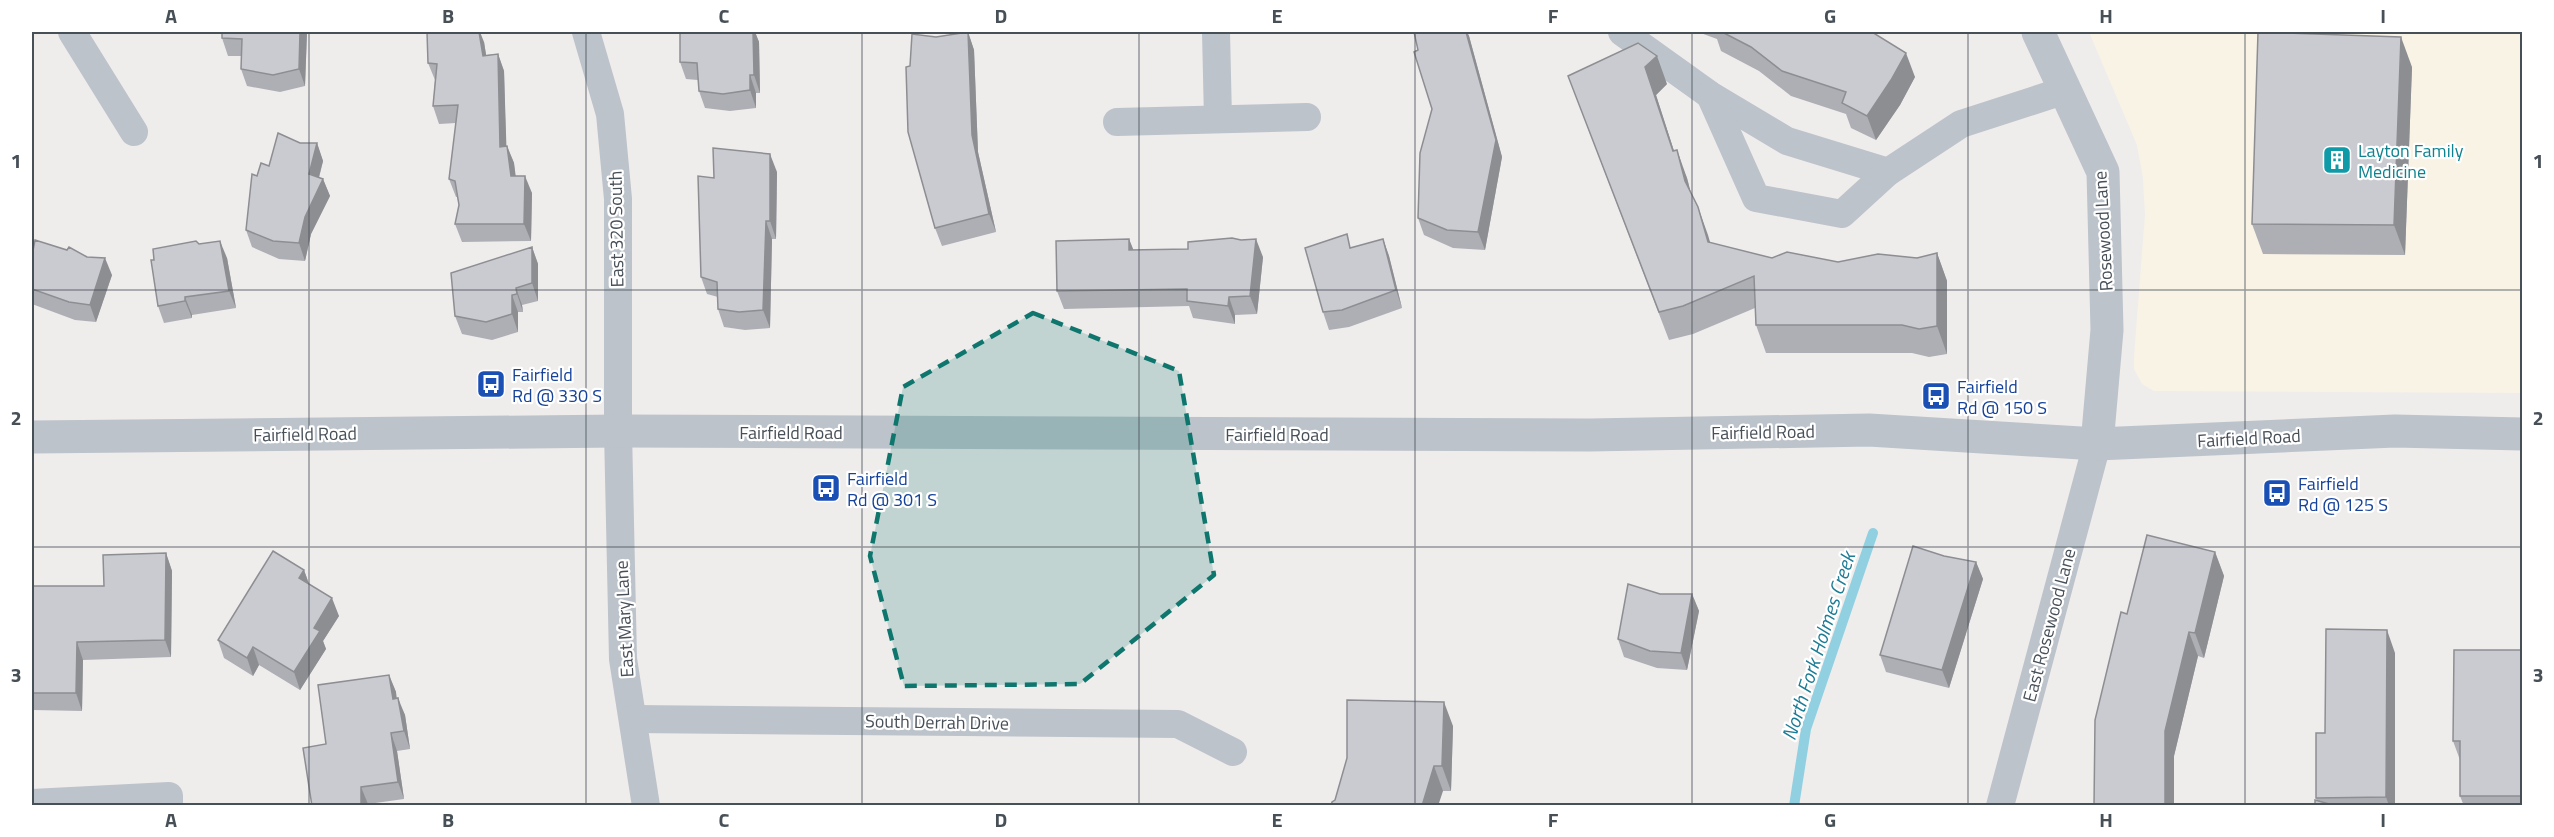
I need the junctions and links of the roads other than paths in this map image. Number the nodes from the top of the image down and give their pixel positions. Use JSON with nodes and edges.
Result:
{"nodes":[{"id":1,"x":72,"y":32,"type":"edge"},
{"id":2,"x":586,"y":32,"type":"edge"},
{"id":3,"x":1216,"y":32,"type":"edge"},
{"id":4,"x":1622,"y":32,"type":"edge"},
{"id":5,"x":2038,"y":32,"type":"edge"},
{"id":6,"x":2066,"y":90,"type":"junction"},
{"id":7,"x":1710,"y":94,"type":"junction"},
{"id":8,"x":1308,"y":117,"type":"dead end"},
{"id":9,"x":1218,"y":119,"type":"junction"},
{"id":10,"x":1117,"y":122,"type":"dead end"},
{"id":11,"x":134,"y":132,"type":"dead end"},
{"id":12,"x":1888,"y":172,"type":"junction"},
{"id":13,"x":618,"y":431,"type":"junction"},
{"id":14,"x":2523,"y":434,"type":"edge"},
{"id":15,"x":32,"y":437,"type":"edge"},
{"id":16,"x":2097,"y":444,"type":"junction"},
{"id":17,"x":633,"y":719,"type":"junction"},
{"id":18,"x":1233,"y":752,"type":"dead end"},
{"id":19,"x":169,"y":801,"type":"edge"},
{"id":20,"x":32,"y":803,"type":"edge"},
{"id":21,"x":646,"y":806,"type":"edge"},
{"id":22,"x":2000,"y":806,"type":"edge"}],
"edges":[{"from":1,"to":11,"type":"street"},
{"from":2,"to":13,"type":"street","name":"East 320 South"},
{"from":3,"to":9,"type":"street"},
{"from":4,"to":7,"type":"street"},
{"from":5,"to":6,"type":"street","name":"Rosewood Lane"},
{"from":6,"to":12,"type":"street"},
{"from":6,"to":16,"type":"street","name":"Rosewood Lane"},
{"from":7,"to":12,"type":"street"},
{"from":7,"to":12,"type":"street"},
{"from":8,"to":9,"type":"street"},
{"from":9,"to":10,"type":"street"},
{"from":13,"to":15,"type":"street","name":"Fairfield Road"},
{"from":13,"to":16,"type":"street","name":"Fairfield Road"},
{"from":13,"to":17,"type":"street","name":"East Mary Lane"},
{"from":14,"to":16,"type":"street","name":"Fairfield Road"},
{"from":16,"to":22,"type":"street","name":"East Rosewood Lane"},
{"from":17,"to":18,"type":"street","name":"South Derrah Drive"},
{"from":17,"to":21,"type":"street","name":"East Mary Lane"},
{"from":19,"to":20,"type":"street"}]}
